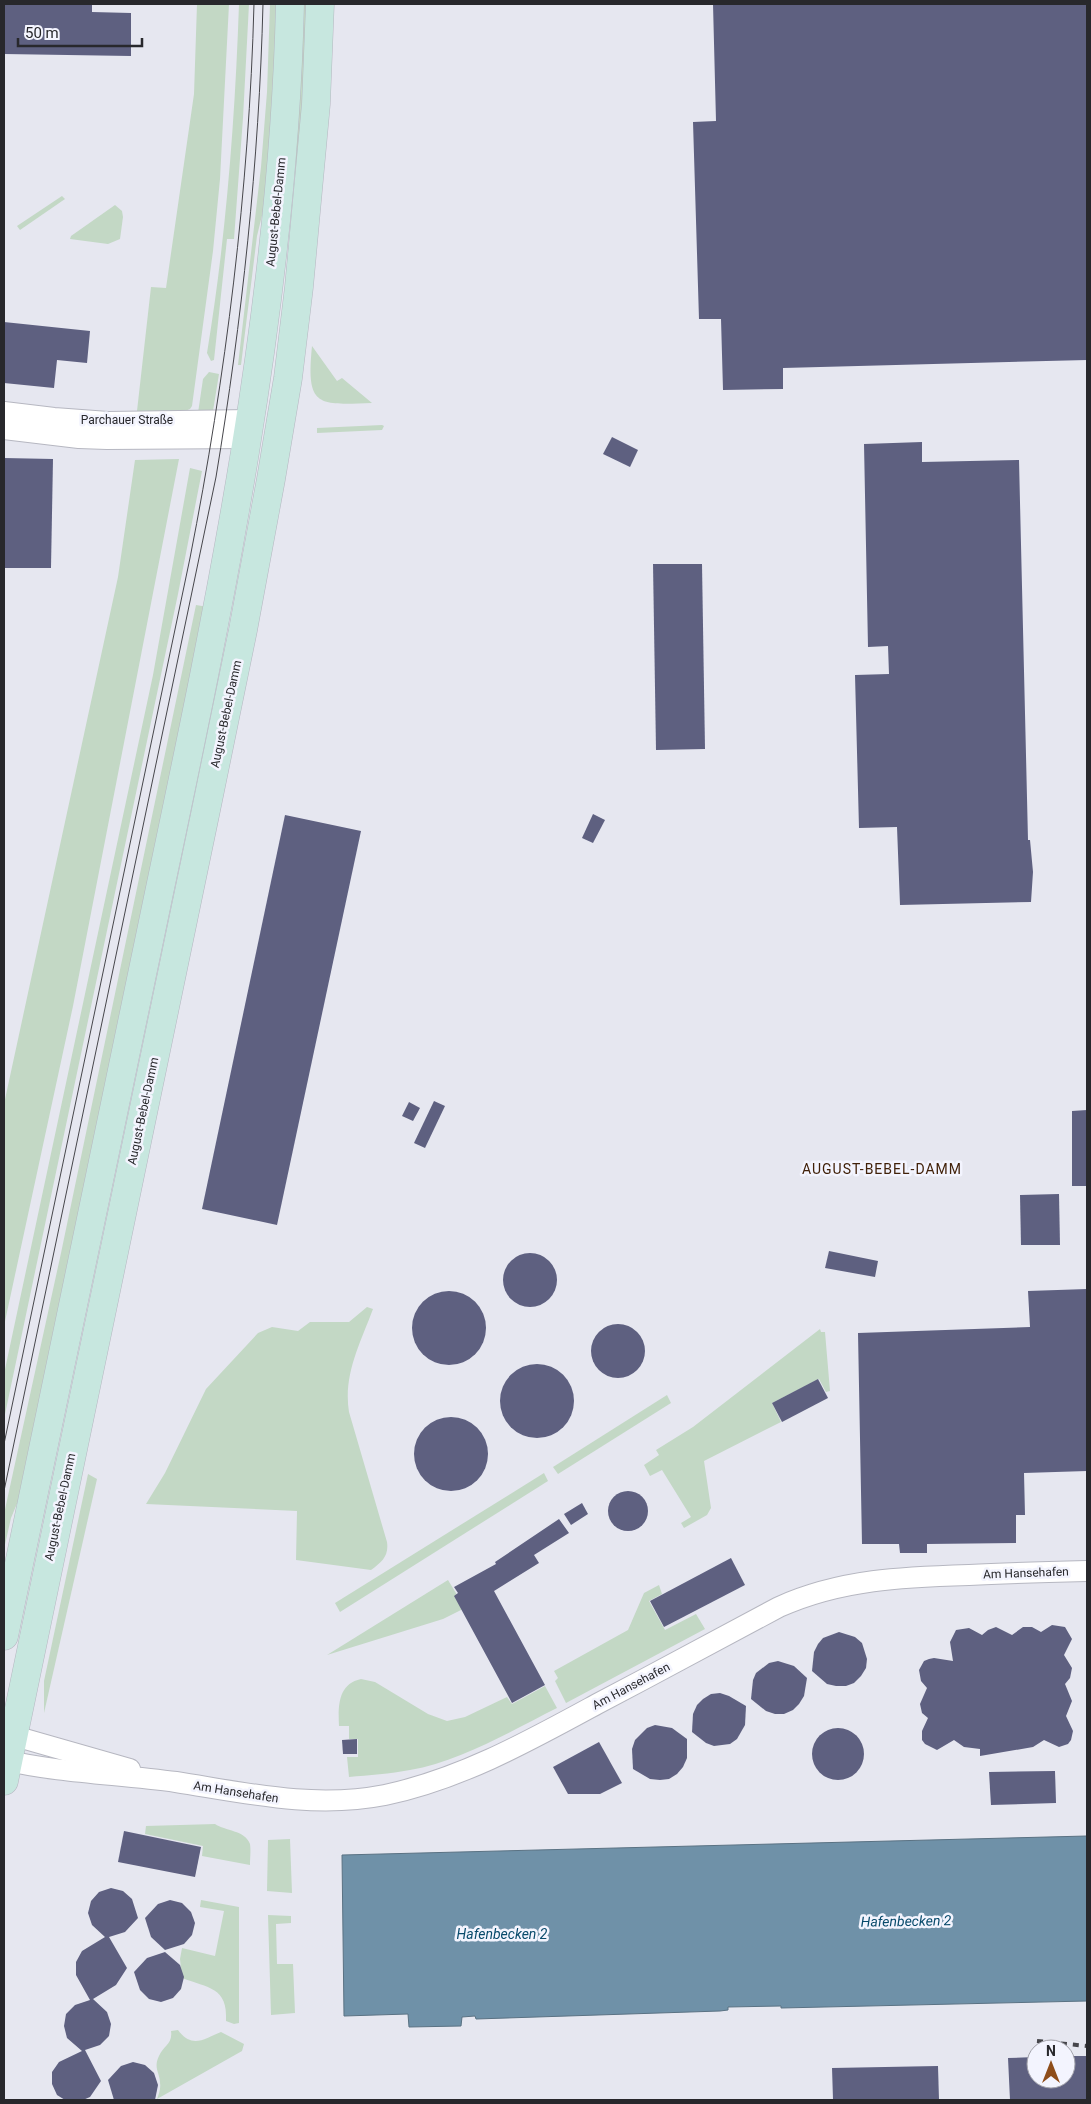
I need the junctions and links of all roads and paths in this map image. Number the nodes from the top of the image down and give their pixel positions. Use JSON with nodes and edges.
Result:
{"nodes":[{"id":1,"x":290,"y":4,"type":"edge"},
{"id":2,"x":320,"y":4,"type":"edge"},
{"id":3,"x":4,"y":412,"type":"edge"},
{"id":4,"x":4,"y":429,"type":"edge"},
{"id":5,"x":250,"y":429,"type":"junction"},
{"id":6,"x":279,"y":429,"type":"junction"},
{"id":7,"x":1087,"y":1571,"type":"edge"},
{"id":8,"x":4,"y":1636,"type":"edge"},
{"id":9,"x":6,"y":1754,"type":"edge"}],
"edges":[{"from":1,"to":5,"type":"main road","name":"August-Bebel-Damm"},
{"from":2,"to":6,"type":"main road","name":"August-Bebel-Damm"},
{"from":3,"to":5,"type":"street","name":"Parchauer Straße"},
{"from":4,"to":5,"type":"street","name":"Parchauer Straße"},
{"from":5,"to":6,"type":"main road"},
{"from":5,"to":8,"type":"main road","name":"August-Bebel-Damm"},
{"from":6,"to":9,"type":"main road","name":"August-Bebel-Damm"},
{"from":7,"to":9,"type":"street","name":"Am Hansehafen"}]}
